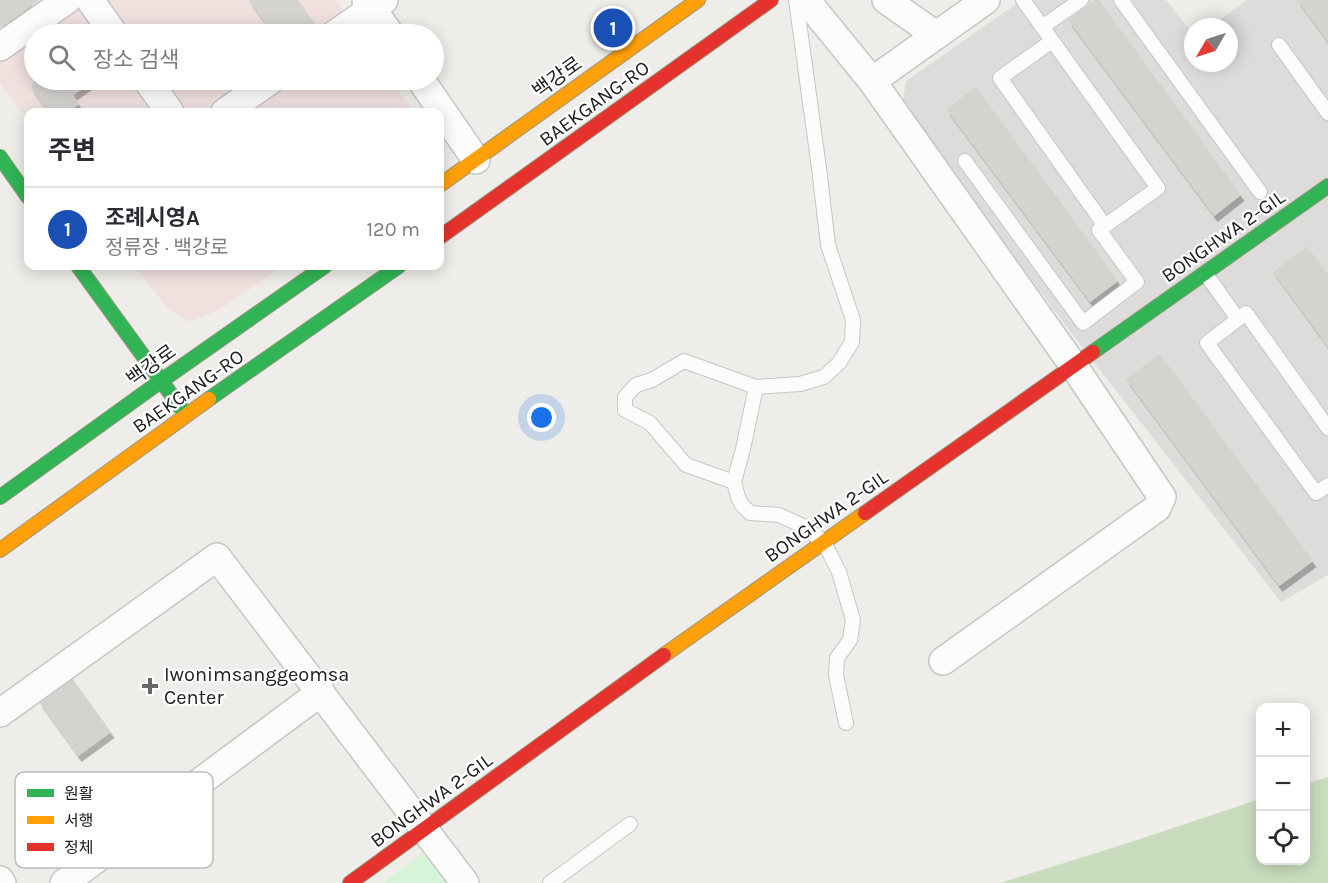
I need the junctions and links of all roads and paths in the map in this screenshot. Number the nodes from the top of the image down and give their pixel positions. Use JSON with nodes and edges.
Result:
{"nodes":[{"id":1,"x":67,"y":0,"type":"edge"},
{"id":2,"x":90,"y":0,"type":"edge"},
{"id":3,"x":698,"y":0,"type":"edge"},
{"id":4,"x":771,"y":0,"type":"edge"},
{"id":5,"x":796,"y":0,"type":"edge"},
{"id":6,"x":806,"y":0,"type":"edge"},
{"id":7,"x":886,"y":0,"type":"edge"},
{"id":8,"x":986,"y":0,"type":"edge"},
{"id":9,"x":1023,"y":0,"type":"edge"},
{"id":10,"x":1081,"y":0,"type":"edge"},
{"id":11,"x":1121,"y":0,"type":"edge"},
{"id":12,"x":374,"y":3,"type":"edge"},
{"id":13,"x":33,"y":24,"type":"edge"},
{"id":14,"x":107,"y":24,"type":"edge"},
{"id":15,"x":348,"y":24,"type":"edge"},
{"id":16,"x":385,"y":24,"type":"edge"},
{"id":17,"x":1042,"y":27,"type":"junction"},
{"id":18,"x":24,"y":30,"type":"edge"},
{"id":19,"x":936,"y":35,"type":"junction"},
{"id":20,"x":1052,"y":41,"type":"junction"},
{"id":21,"x":1279,"y":45,"type":"dead end"},
{"id":22,"x":0,"y":47,"type":"edge"},
{"id":23,"x":872,"y":81,"type":"junction"},
{"id":24,"x":154,"y":90,"type":"edge"},
{"id":25,"x":257,"y":90,"type":"edge"},
{"id":26,"x":428,"y":90,"type":"edge"},
{"id":27,"x":167,"y":108,"type":"edge"},
{"id":28,"x":231,"y":108,"type":"edge"},
{"id":29,"x":440,"y":108,"type":"edge"},
{"id":30,"x":444,"y":113,"type":"edge"},
{"id":31,"x":1328,"y":113,"type":"edge"},
{"id":32,"x":0,"y":157,"type":"edge"},
{"id":33,"x":476,"y":160,"type":"junction"},
{"id":34,"x":965,"y":161,"type":"dead end"},
{"id":35,"x":444,"y":182,"type":"edge"},
{"id":36,"x":1328,"y":186,"type":"edge"},
{"id":37,"x":24,"y":191,"type":"edge"},
{"id":38,"x":1260,"y":192,"type":"dead end"},
{"id":39,"x":1106,"y":226,"type":"junction"},
{"id":40,"x":444,"y":234,"type":"edge"},
{"id":41,"x":81,"y":270,"type":"edge"},
{"id":42,"x":319,"y":270,"type":"edge"},
{"id":43,"x":393,"y":270,"type":"edge"},
{"id":44,"x":1205,"y":273,"type":"junction"},
{"id":45,"x":1238,"y":319,"type":"junction"},
{"id":46,"x":1073,"y":365,"type":"junction"},
{"id":47,"x":161,"y":381,"type":"junction"},
{"id":48,"x":756,"y":387,"type":"junction"},
{"id":49,"x":186,"y":415,"type":"junction"},
{"id":50,"x":1328,"y":428,"type":"edge"},
{"id":51,"x":734,"y":482,"type":"junction"},
{"id":52,"x":1328,"y":484,"type":"edge"},
{"id":53,"x":0,"y":497,"type":"edge"},
{"id":54,"x":824,"y":542,"type":"junction"},
{"id":55,"x":0,"y":550,"type":"edge"},
{"id":56,"x":943,"y":661,"type":"dead end"},
{"id":57,"x":321,"y":692,"type":"junction"},
{"id":58,"x":0,"y":713,"type":"edge"},
{"id":59,"x":846,"y":723,"type":"dead end"},
{"id":60,"x":213,"y":772,"type":"edge"},
{"id":61,"x":630,"y":824,"type":"dead end"},
{"id":62,"x":425,"y":828,"type":"junction"},
{"id":63,"x":84,"y":868,"type":"edge"},
{"id":64,"x":64,"y":883,"type":"edge"},
{"id":65,"x":350,"y":883,"type":"edge"},
{"id":66,"x":465,"y":883,"type":"edge"},
{"id":67,"x":550,"y":883,"type":"edge"}],
"edges":[{"from":1,"to":13,"type":"street"},
{"from":2,"to":14,"type":"street"},
{"from":3,"to":33,"type":"main road","name":"백강로"},
{"from":4,"to":40,"type":"main road","name":"BAEKGANG-RO"},
{"from":5,"to":48,"type":"lane"},
{"from":6,"to":23,"type":"street"},
{"from":7,"to":19,"type":"street"},
{"from":8,"to":19,"type":"street"},
{"from":9,"to":17,"type":"lane"},
{"from":10,"to":17,"type":"lane"},
{"from":11,"to":38,"type":"lane"},
{"from":12,"to":15,"type":"street"},
{"from":12,"to":16,"type":"street"},
{"from":17,"to":20,"type":"lane"},
{"from":18,"to":22,"type":"street"},
{"from":19,"to":23,"type":"street"},
{"from":20,"to":39,"type":"lane"},
{"from":20,"to":39,"type":"lane"},
{"from":21,"to":31,"type":"lane"},
{"from":23,"to":46,"type":"street"},
{"from":24,"to":27,"type":"street"},
{"from":25,"to":28,"type":"street"},
{"from":26,"to":29,"type":"street"},
{"from":30,"to":33,"type":"street"},
{"from":32,"to":37,"type":"main road"},
{"from":33,"to":35,"type":"main road","name":"백강로"},
{"from":34,"to":39,"type":"lane"},
{"from":36,"to":44,"type":"main road","name":"BONGHWA 2-GIL"},
{"from":41,"to":47,"type":"main road"},
{"from":42,"to":47,"type":"main road","name":"백강로"},
{"from":43,"to":49,"type":"main road","name":"BAEKGANG-RO"},
{"from":44,"to":45,"type":"lane"},
{"from":44,"to":46,"type":"main road","name":"BONGHWA 2-GIL"},
{"from":45,"to":50,"type":"lane"},
{"from":45,"to":52,"type":"lane"},
{"from":46,"to":54,"type":"main road","name":"BONGHWA 2-GIL"},
{"from":46,"to":56,"type":"street"},
{"from":47,"to":49,"type":"main road"},
{"from":47,"to":53,"type":"main road","name":"백강로"},
{"from":48,"to":51,"type":"lane"},
{"from":48,"to":51,"type":"lane"},
{"from":49,"to":55,"type":"main road","name":"BAEKGANG-RO"},
{"from":51,"to":54,"type":"lane"},
{"from":54,"to":59,"type":"lane"},
{"from":54,"to":62,"type":"main road","name":"BONGHWA 2-GIL"},
{"from":57,"to":58,"type":"street"},
{"from":57,"to":60,"type":"street"},
{"from":57,"to":62,"type":"street"},
{"from":61,"to":67,"type":"lane"},
{"from":62,"to":65,"type":"main road","name":"BONGHWA 2-GIL"},
{"from":62,"to":66,"type":"street"},
{"from":63,"to":64,"type":"street"}]}
